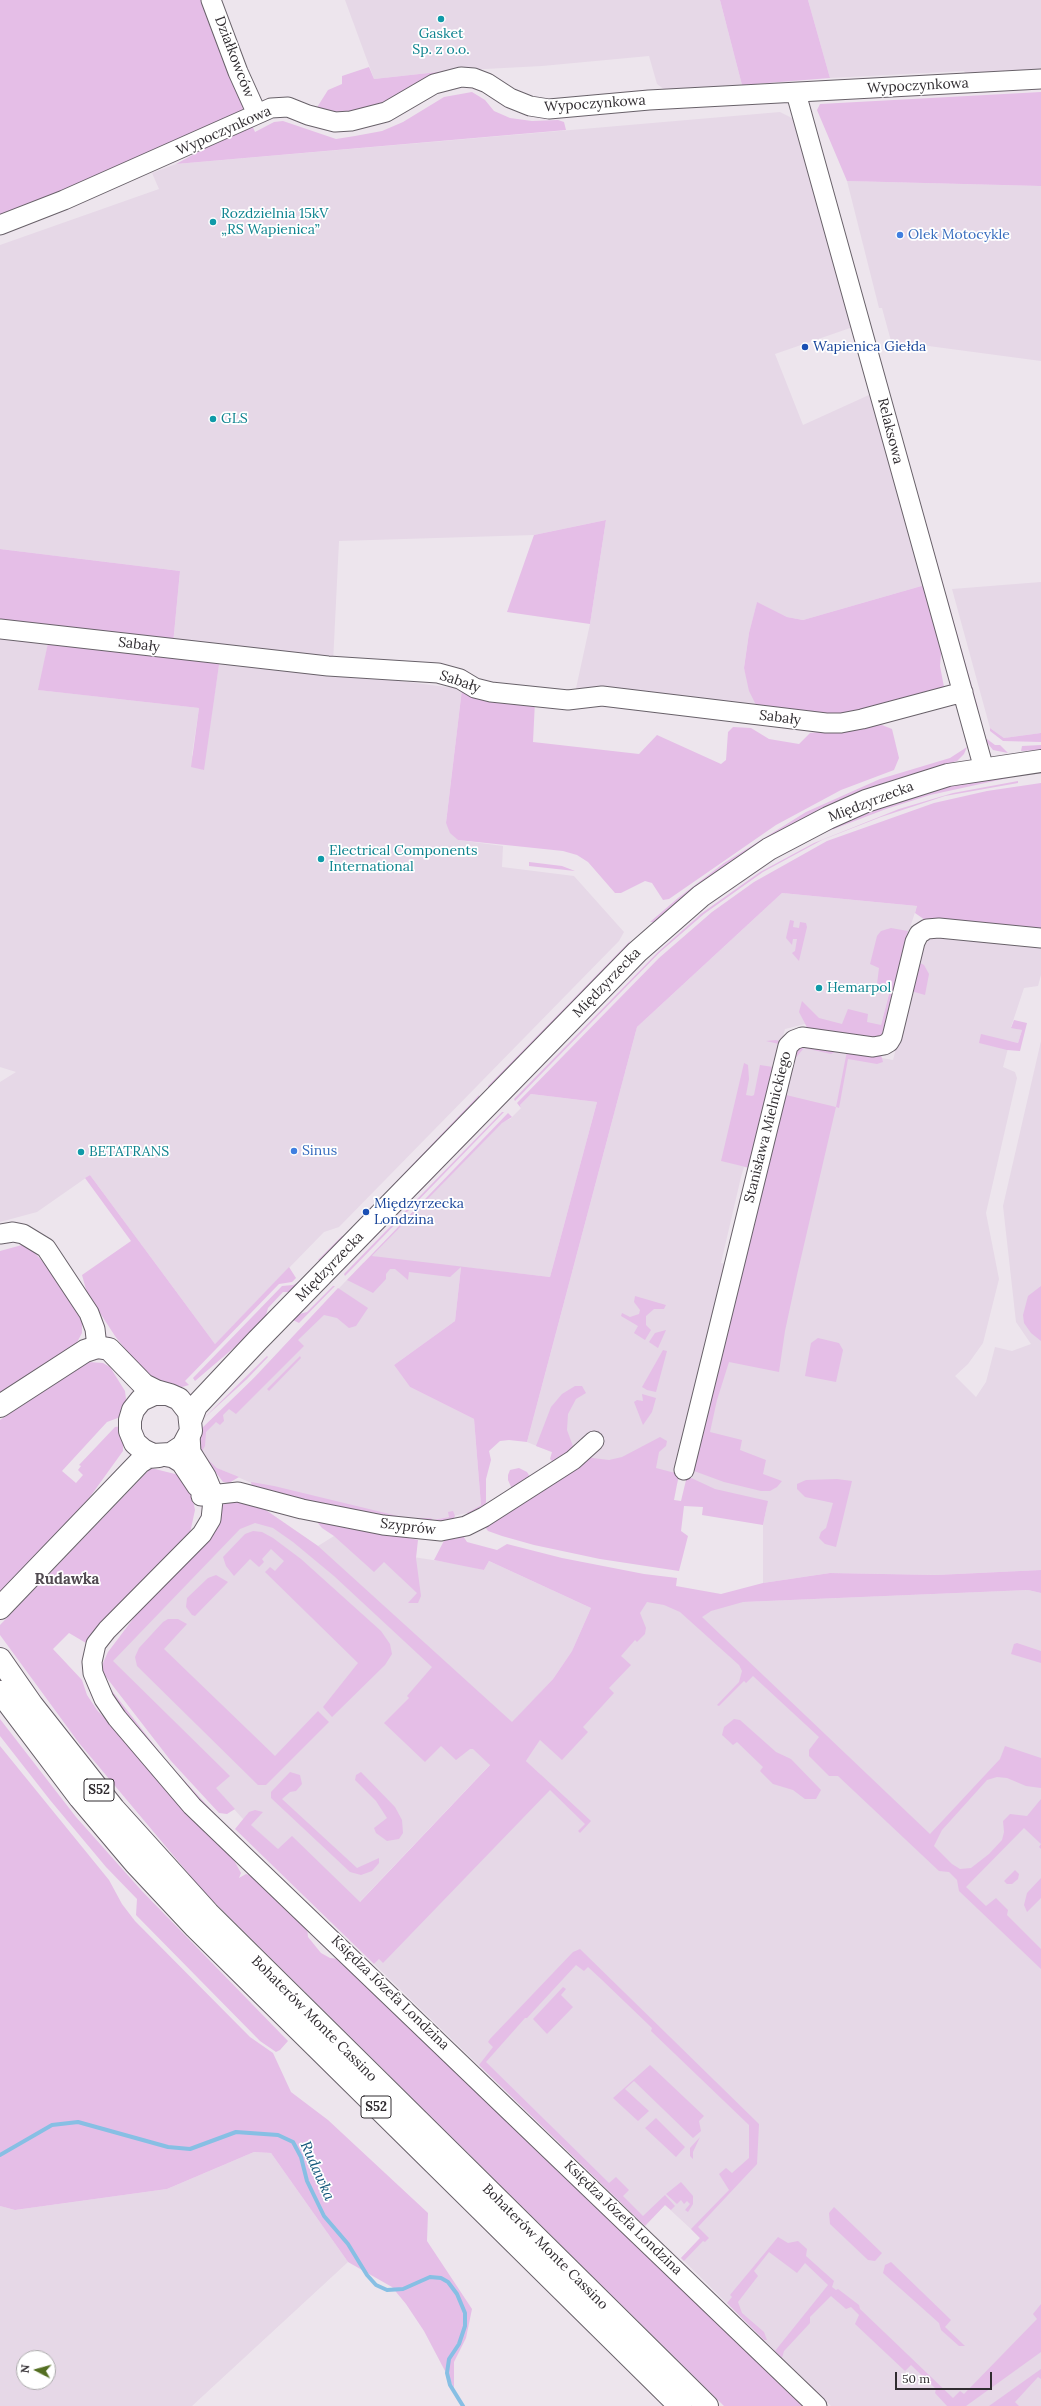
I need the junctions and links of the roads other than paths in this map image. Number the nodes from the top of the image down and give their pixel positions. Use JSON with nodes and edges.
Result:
{"nodes":[{"id":1,"x":212,"y":0,"type":"edge"},
{"id":2,"x":1041,"y":79,"type":"edge"},
{"id":3,"x":796,"y":93,"type":"junction"},
{"id":4,"x":257,"y":114,"type":"junction"},
{"id":5,"x":0,"y":225,"type":"edge"},
{"id":6,"x":0,"y":629,"type":"edge"},
{"id":7,"x":963,"y":692,"type":"junction"},
{"id":8,"x":1041,"y":761,"type":"edge"},
{"id":9,"x":984,"y":768,"type":"junction"},
{"id":10,"x":1041,"y":938,"type":"edge"},
{"id":11,"x":0,"y":1234,"type":"edge"},
{"id":12,"x":257,"y":1341,"type":"junction"},
{"id":13,"x":105,"y":1349,"type":"junction"},
{"id":14,"x":170,"y":1395,"type":"junction"},
{"id":15,"x":2,"y":1406,"type":"edge"},
{"id":16,"x":133,"y":1410,"type":"junction"},
{"id":17,"x":190,"y":1427,"type":"junction"},
{"id":18,"x":131,"y":1435,"type":"junction"},
{"id":19,"x":594,"y":1442,"type":"dead end"},
{"id":20,"x":160,"y":1456,"type":"junction"},
{"id":21,"x":684,"y":1470,"type":"dead end"},
{"id":22,"x":206,"y":1495,"type":"junction"},
{"id":23,"x":96,"y":1507,"type":"junction"},
{"id":24,"x":3,"y":1605,"type":"edge"},
{"id":25,"x":0,"y":1658,"type":"edge"},
{"id":26,"x":0,"y":1692,"type":"edge"},
{"id":27,"x":680,"y":2406,"type":"edge"},
{"id":28,"x":707,"y":2406,"type":"edge"},
{"id":29,"x":817,"y":2406,"type":"edge"}],
"edges":[{"from":1,"to":4,"type":"street","name":"Działkowców"},
{"from":2,"to":3,"type":"street","name":"Wypoczynkowa"},
{"from":3,"to":4,"type":"street","name":"Wypoczynkowa"},
{"from":3,"to":7,"type":"street","name":"Relaksowa"},
{"from":4,"to":5,"type":"street","name":"Wypoczynkowa"},
{"from":6,"to":7,"type":"street","name":"Sabały"},
{"from":7,"to":9,"type":"street","name":"Relaksowa"},
{"from":8,"to":9,"type":"main road","name":"Międzyrzecka"},
{"from":9,"to":12,"type":"main road","name":"Międzyrzecka"},
{"from":10,"to":21,"type":"street","name":"Stanisława Mielnickiego"},
{"from":11,"to":13,"type":"street"},
{"from":12,"to":14,"type":"main road","name":"Międzyrzecka"},
{"from":12,"to":17,"type":"main road","name":"Międzyrzecka"},
{"from":13,"to":14,"type":"main road"},
{"from":13,"to":15,"type":"main road"},
{"from":13,"to":16,"type":"main road"},
{"from":14,"to":16,"type":"main road"},
{"from":14,"to":17,"type":"main road"},
{"from":16,"to":18,"type":"main road"},
{"from":17,"to":20,"type":"main road"},
{"from":17,"to":22,"type":"street","name":"Księdza Józefa Londzina"},
{"from":18,"to":20,"type":"main road"},
{"from":18,"to":23,"type":"main road"},
{"from":19,"to":22,"type":"street","name":"Szyprów"},
{"from":20,"to":22,"type":"street","name":"Księdza Józefa Londzina"},
{"from":20,"to":23,"type":"main road"},
{"from":22,"to":29,"type":"street","name":"Księdza Józefa Londzina"},
{"from":23,"to":24,"type":"main road"},
{"from":25,"to":28,"type":"main road","name":"Bohaterów Monte Cassino","number":"S52"},
{"from":26,"to":27,"type":"main road","name":"Bohaterów Monte Cassino","number":"S52"}]}
